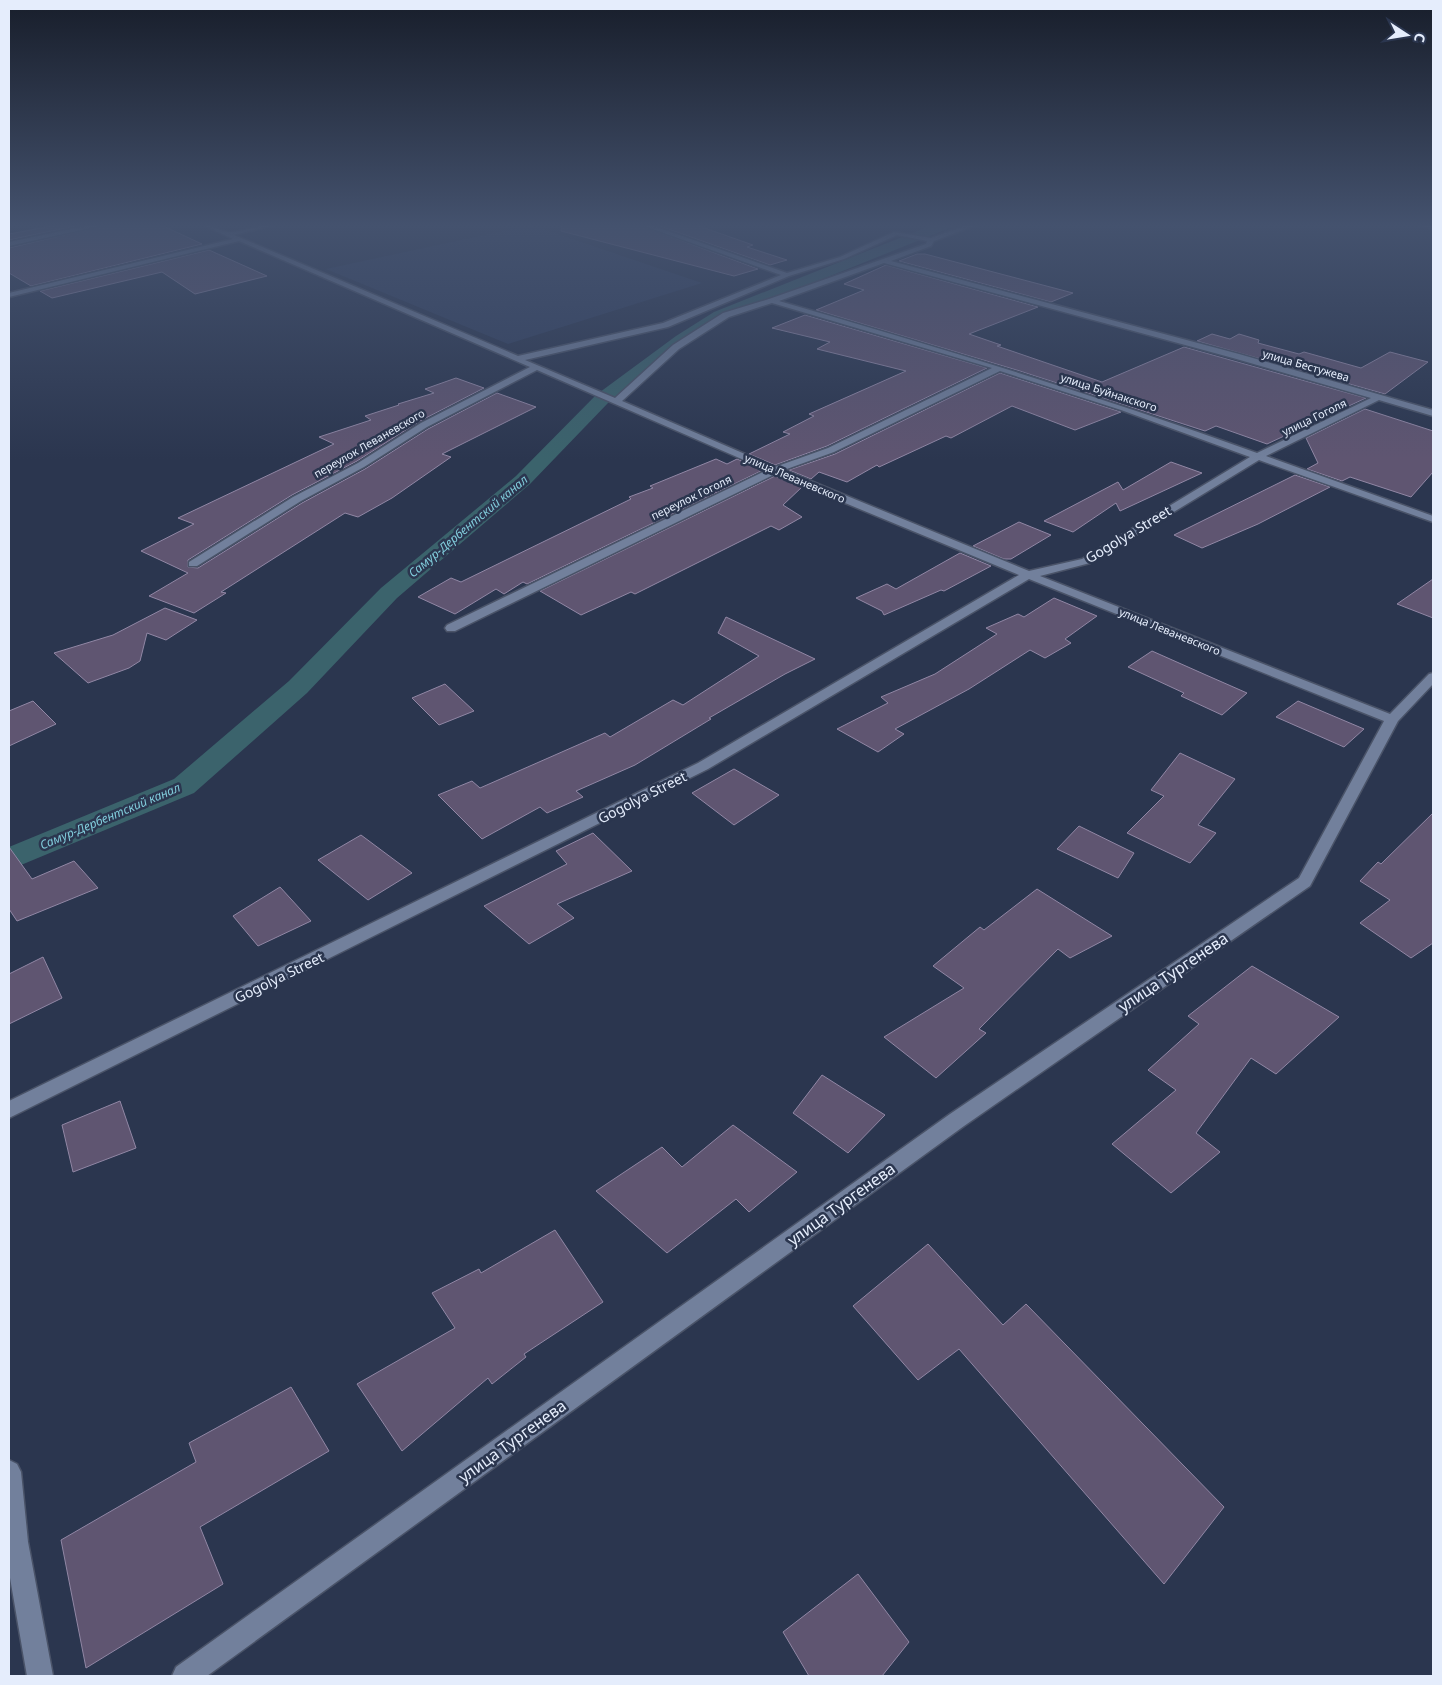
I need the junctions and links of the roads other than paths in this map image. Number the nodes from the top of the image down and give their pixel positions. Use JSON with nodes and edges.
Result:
{"nodes":[{"id":1,"x":386,"y":303,"type":"edge"},
{"id":2,"x":719,"y":303,"type":"edge"},
{"id":3,"x":767,"y":303,"type":"edge"},
{"id":4,"x":778,"y":303,"type":"edge"},
{"id":5,"x":1038,"y":303,"type":"edge"},
{"id":6,"x":517,"y":359,"type":"junction"},
{"id":7,"x":537,"y":367,"type":"junction"},
{"id":8,"x":998,"y":368,"type":"junction"},
{"id":9,"x":1379,"y":398,"type":"junction"},
{"id":10,"x":607,"y":399,"type":"junction"},
{"id":11,"x":1433,"y":413,"type":"edge"},
{"id":12,"x":1258,"y":456,"type":"junction"},
{"id":13,"x":775,"y":470,"type":"junction"},
{"id":14,"x":1433,"y":519,"type":"edge"},
{"id":15,"x":193,"y":564,"type":"dead end"},
{"id":16,"x":1028,"y":575,"type":"junction"},
{"id":17,"x":451,"y":628,"type":"dead end"},
{"id":18,"x":1433,"y":677,"type":"edge"},
{"id":19,"x":1392,"y":719,"type":"junction"},
{"id":20,"x":9,"y":1110,"type":"edge"},
{"id":21,"x":9,"y":1472,"type":"edge"},
{"id":22,"x":40,"y":1676,"type":"edge"},
{"id":23,"x":185,"y":1676,"type":"edge"}],
"edges":[{"from":1,"to":6,"type":"street","name":"улица Леваневского"},
{"from":2,"to":6,"type":"street"},
{"from":3,"to":10,"type":"street"},
{"from":4,"to":8,"type":"street","name":"улица Буйнакского"},
{"from":5,"to":9,"type":"street","name":"улица Бестужева"},
{"from":6,"to":7,"type":"street","name":"улица Леваневского"},
{"from":7,"to":10,"type":"street","name":"улица Леваневского"},
{"from":7,"to":15,"type":"street","name":"переулок Леваневского"},
{"from":8,"to":12,"type":"street","name":"улица Буйнакского"},
{"from":8,"to":13,"type":"street","name":"переулок Гоголя"},
{"from":9,"to":11,"type":"street","name":"улица Бестужева"},
{"from":9,"to":12,"type":"street","name":"улица Гоголя"},
{"from":10,"to":13,"type":"street","name":"улица Леваневского"},
{"from":12,"to":14,"type":"street","name":"улица Буйнакского"},
{"from":12,"to":16,"type":"street","name":"Gogolya Street"},
{"from":13,"to":16,"type":"street","name":"улица Леваневского"},
{"from":13,"to":17,"type":"street","name":"переулок Гоголя"},
{"from":16,"to":19,"type":"street","name":"улица Леваневского"},
{"from":16,"to":20,"type":"street","name":"Gogolya Street"},
{"from":18,"to":19,"type":"street","name":"улица Тургенева"},
{"from":19,"to":23,"type":"street","name":"улица Тургенева"},
{"from":21,"to":22,"type":"street"}]}
